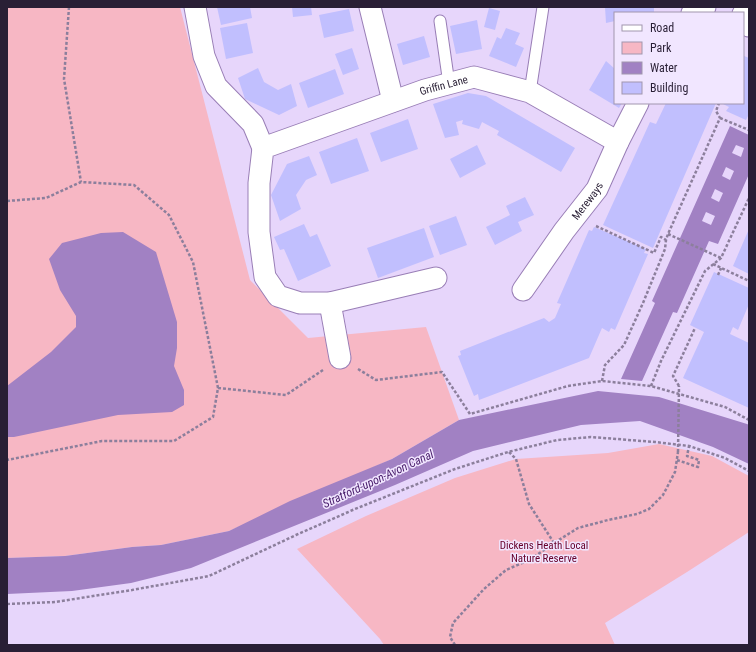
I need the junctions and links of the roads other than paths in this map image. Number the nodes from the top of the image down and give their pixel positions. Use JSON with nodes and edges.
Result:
{"nodes":[{"id":1,"x":195,"y":7,"type":"edge"},
{"id":2,"x":370,"y":7,"type":"edge"},
{"id":3,"x":543,"y":7,"type":"edge"},
{"id":4,"x":705,"y":7,"type":"edge"},
{"id":5,"x":694,"y":12,"type":"edge"},
{"id":6,"x":744,"y":18,"type":"edge"},
{"id":7,"x":440,"y":21,"type":"dead end"},
{"id":8,"x":749,"y":26,"type":"edge"},
{"id":9,"x":449,"y":84,"type":"junction"},
{"id":10,"x":530,"y":92,"type":"junction"},
{"id":11,"x":393,"y":101,"type":"junction"},
{"id":12,"x":637,"y":104,"type":"edge"},
{"id":13,"x":618,"y":142,"type":"junction"},
{"id":14,"x":263,"y":148,"type":"junction"},
{"id":15,"x":436,"y":278,"type":"dead end"},
{"id":16,"x":523,"y":290,"type":"dead end"},
{"id":17,"x":330,"y":303,"type":"junction"},
{"id":18,"x":340,"y":358,"type":"road end"}],
"edges":[{"from":1,"to":14,"type":"street"},
{"from":2,"to":11,"type":"street"},
{"from":3,"to":10,"type":"lane"},
{"from":4,"to":5,"type":"street"},
{"from":6,"to":8,"type":"street"},
{"from":7,"to":9,"type":"lane"},
{"from":9,"to":10,"type":"street","name":"Griffin Lane"},
{"from":9,"to":11,"type":"street","name":"Griffin Lane"},
{"from":10,"to":13,"type":"street","name":"Griffin Lane"},
{"from":11,"to":14,"type":"street","name":"Griffin Lane"},
{"from":12,"to":13,"type":"street","name":"Mereways"},
{"from":13,"to":16,"type":"street","name":"Mereways"},
{"from":14,"to":17,"type":"street"},
{"from":15,"to":17,"type":"street"},
{"from":17,"to":18,"type":"street"}]}
